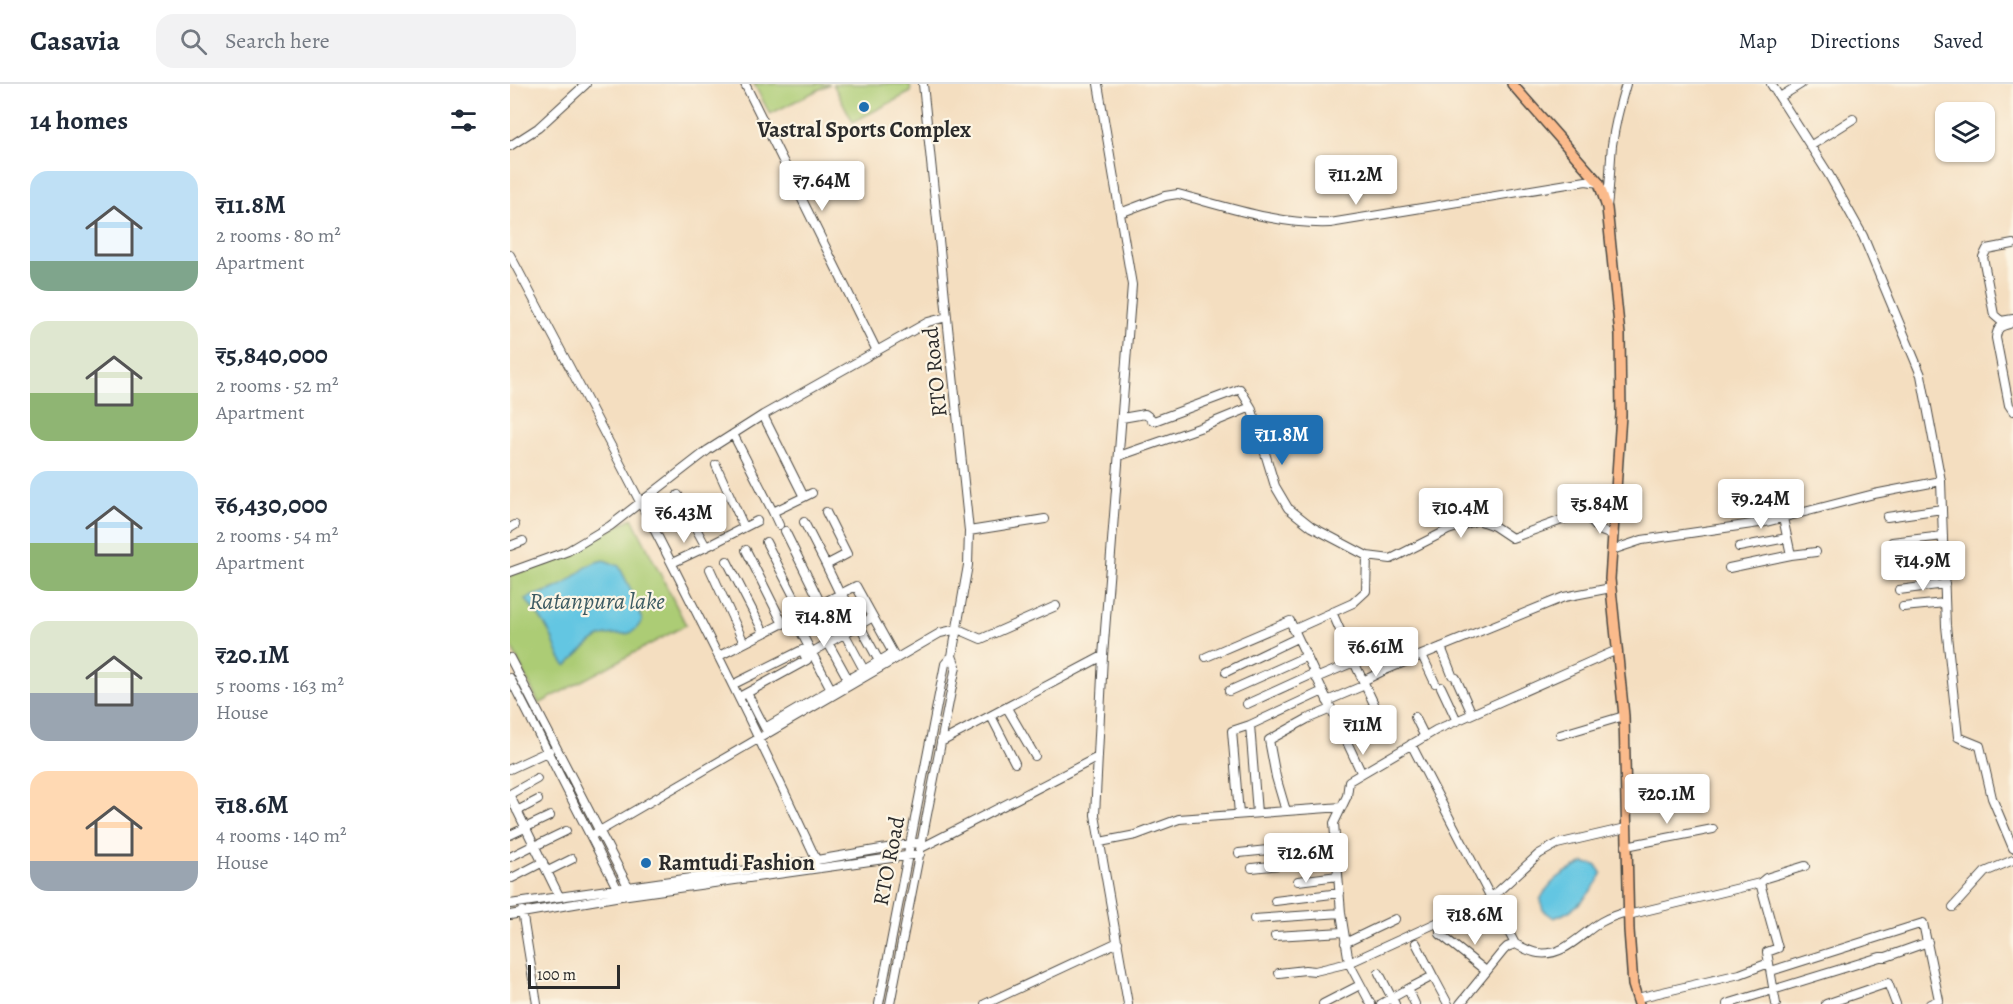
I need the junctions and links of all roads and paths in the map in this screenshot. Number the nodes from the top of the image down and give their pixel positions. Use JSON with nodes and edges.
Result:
{"nodes":[{"id":1,"x":586,"y":84,"type":"edge"},
{"id":2,"x":745,"y":84,"type":"edge"},
{"id":3,"x":923,"y":84,"type":"edge"},
{"id":4,"x":1098,"y":84,"type":"edge"},
{"id":5,"x":1512,"y":84,"type":"edge"},
{"id":6,"x":1626,"y":84,"type":"edge"},
{"id":7,"x":1771,"y":84,"type":"edge"},
{"id":8,"x":1801,"y":84,"type":"edge"},
{"id":9,"x":1780,"y":97,"type":"junction"},
{"id":10,"x":1853,"y":119,"type":"dead end"},
{"id":11,"x":510,"y":146,"type":"edge"},
{"id":12,"x":1810,"y":146,"type":"junction"},
{"id":13,"x":1599,"y":183,"type":"junction"},
{"id":14,"x":1607,"y":208,"type":"junction"},
{"id":15,"x":1120,"y":213,"type":"junction"},
{"id":16,"x":2013,"y":244,"type":"edge"},
{"id":17,"x":510,"y":255,"type":"edge"},
{"id":18,"x":947,"y":317,"type":"junction"},
{"id":19,"x":2013,"y":321,"type":"edge"},
{"id":20,"x":877,"y":351,"type":"junction"},
{"id":21,"x":1251,"y":407,"type":"junction"},
{"id":22,"x":2013,"y":411,"type":"edge"},
{"id":23,"x":763,"y":415,"type":"junction"},
{"id":24,"x":1122,"y":418,"type":"junction"},
{"id":25,"x":733,"y":434,"type":"junction"},
{"id":26,"x":1119,"y":456,"type":"junction"},
{"id":27,"x":716,"y":465,"type":"dead end"},
{"id":28,"x":1941,"y":482,"type":"junction"},
{"id":29,"x":678,"y":495,"type":"dead end"},
{"id":30,"x":1617,"y":496,"type":"junction"},
{"id":31,"x":642,"y":503,"type":"junction"},
{"id":32,"x":1942,"y":509,"type":"junction"},
{"id":33,"x":773,"y":512,"type":"junction"},
{"id":34,"x":826,"y":512,"type":"dead end"},
{"id":35,"x":1586,"y":515,"type":"junction"},
{"id":36,"x":1783,"y":518,"type":"junction"},
{"id":37,"x":1887,"y":518,"type":"dead end"},
{"id":38,"x":1045,"y":519,"type":"dead end"},
{"id":39,"x":757,"y":521,"type":"dead end"},
{"id":40,"x":804,"y":522,"type":"dead end"},
{"id":41,"x":744,"y":527,"type":"junction"},
{"id":42,"x":969,"y":531,"type":"junction"},
{"id":43,"x":1614,"y":534,"type":"junction"},
{"id":44,"x":1943,"y":536,"type":"junction"},
{"id":45,"x":1787,"y":538,"type":"junction"},
{"id":46,"x":523,"y":541,"type":"dead end"},
{"id":47,"x":766,"y":542,"type":"dead end"},
{"id":48,"x":1892,"y":542,"type":"dead end"},
{"id":49,"x":510,"y":546,"type":"edge"},
{"id":50,"x":706,"y":547,"type":"junction"},
{"id":51,"x":1739,"y":547,"type":"dead end"},
{"id":52,"x":746,"y":550,"type":"dead end"},
{"id":53,"x":1612,"y":550,"type":"junction"},
{"id":54,"x":1816,"y":552,"type":"dead end"},
{"id":55,"x":1791,"y":555,"type":"junction"},
{"id":56,"x":1367,"y":556,"type":"junction"},
{"id":57,"x":727,"y":561,"type":"dead end"},
{"id":58,"x":1944,"y":562,"type":"junction"},
{"id":59,"x":672,"y":563,"type":"junction"},
{"id":60,"x":826,"y":565,"type":"junction"},
{"id":61,"x":1730,"y":568,"type":"dead end"},
{"id":62,"x":1897,"y":568,"type":"dead end"},
{"id":63,"x":710,"y":569,"type":"dead end"},
{"id":64,"x":510,"y":572,"type":"edge"},
{"id":65,"x":1945,"y":584,"type":"junction"},
{"id":66,"x":1611,"y":588,"type":"junction"},
{"id":67,"x":1899,"y":590,"type":"dead end"},
{"id":68,"x":841,"y":594,"type":"junction"},
{"id":69,"x":824,"y":603,"type":"junction"},
{"id":70,"x":1945,"y":603,"type":"junction"},
{"id":71,"x":1056,"y":606,"type":"dead end"},
{"id":72,"x":1903,"y":607,"type":"dead end"},
{"id":73,"x":806,"y":612,"type":"junction"},
{"id":74,"x":1332,"y":612,"type":"junction"},
{"id":75,"x":873,"y":617,"type":"junction"},
{"id":76,"x":794,"y":619,"type":"junction"},
{"id":77,"x":783,"y":624,"type":"junction"},
{"id":78,"x":859,"y":625,"type":"junction"},
{"id":79,"x":958,"y":629,"type":"junction"},
{"id":80,"x":764,"y":633,"type":"junction"},
{"id":81,"x":844,"y":633,"type":"junction"},
{"id":82,"x":1295,"y":634,"type":"junction"},
{"id":83,"x":744,"y":643,"type":"junction"},
{"id":84,"x":828,"y":643,"type":"junction"},
{"id":85,"x":1441,"y":647,"type":"junction"},
{"id":86,"x":1617,"y":650,"type":"junction"},
{"id":87,"x":808,"y":654,"type":"junction"},
{"id":88,"x":1422,"y":655,"type":"junction"},
{"id":89,"x":719,"y":656,"type":"junction"},
{"id":90,"x":952,"y":656,"type":"junction"},
{"id":91,"x":1103,"y":656,"type":"junction"},
{"id":92,"x":1307,"y":656,"type":"junction"},
{"id":93,"x":1206,"y":657,"type":"dead end"},
{"id":94,"x":510,"y":658,"type":"edge"},
{"id":95,"x":879,"y":661,"type":"junction"},
{"id":96,"x":1354,"y":662,"type":"junction"},
{"id":97,"x":864,"y":670,"type":"junction"},
{"id":98,"x":1226,"y":672,"type":"dead end"},
{"id":99,"x":1316,"y":675,"type":"junction"},
{"id":100,"x":510,"y":678,"type":"edge"},
{"id":101,"x":848,"y":679,"type":"junction"},
{"id":102,"x":738,"y":682,"type":"dead end"},
{"id":103,"x":1364,"y":683,"type":"junction"},
{"id":104,"x":831,"y":689,"type":"junction"},
{"id":105,"x":1229,"y":691,"type":"dead end"},
{"id":106,"x":1323,"y":691,"type":"junction"},
{"id":107,"x":747,"y":693,"type":"junction"},
{"id":108,"x":739,"y":697,"type":"junction"},
{"id":109,"x":1327,"y":701,"type":"junction"},
{"id":110,"x":1247,"y":704,"type":"dead end"},
{"id":111,"x":1007,"y":708,"type":"junction"},
{"id":112,"x":1331,"y":709,"type":"junction"},
{"id":113,"x":1472,"y":714,"type":"junction"},
{"id":114,"x":992,"y":716,"type":"junction"},
{"id":115,"x":1624,"y":716,"type":"junction"},
{"id":116,"x":1415,"y":717,"type":"dead end"},
{"id":117,"x":1457,"y":721,"type":"junction"},
{"id":118,"x":1250,"y":725,"type":"junction"},
{"id":119,"x":1339,"y":726,"type":"junction"},
{"id":120,"x":1560,"y":735,"type":"dead end"},
{"id":121,"x":1425,"y":737,"type":"junction"},
{"id":122,"x":760,"y":738,"type":"junction"},
{"id":123,"x":941,"y":742,"type":"junction"},
{"id":124,"x":1411,"y":744,"type":"junction"},
{"id":125,"x":549,"y":751,"type":"junction"},
{"id":126,"x":1035,"y":756,"type":"dead end"},
{"id":127,"x":1098,"y":757,"type":"junction"},
{"id":128,"x":1015,"y":762,"type":"dead end"},
{"id":129,"x":510,"y":770,"type":"edge"},
{"id":130,"x":1361,"y":772,"type":"junction"},
{"id":131,"x":537,"y":779,"type":"dead end"},
{"id":132,"x":922,"y":786,"type":"junction"},
{"id":133,"x":932,"y":788,"type":"junction"},
{"id":134,"x":510,"y":795,"type":"edge"},
{"id":135,"x":538,"y":800,"type":"dead end"},
{"id":136,"x":1342,"y":807,"type":"junction"},
{"id":137,"x":515,"y":811,"type":"edge"},
{"id":138,"x":1287,"y":811,"type":"junction"},
{"id":139,"x":1257,"y":813,"type":"junction"},
{"id":140,"x":1239,"y":814,"type":"junction"},
{"id":141,"x":550,"y":816,"type":"dead end"},
{"id":142,"x":526,"y":827,"type":"junction"},
{"id":143,"x":1626,"y":828,"type":"junction"},
{"id":144,"x":1713,"y":829,"type":"dead end"},
{"id":145,"x":566,"y":831,"type":"dead end"},
{"id":146,"x":600,"y":831,"type":"junction"},
{"id":147,"x":510,"y":835,"type":"edge"},
{"id":148,"x":591,"y":836,"type":"junction"},
{"id":149,"x":1100,"y":842,"type":"junction"},
{"id":150,"x":1336,"y":843,"type":"junction"},
{"id":151,"x":911,"y":844,"type":"junction"},
{"id":152,"x":535,"y":845,"type":"junction"},
{"id":153,"x":1626,"y":846,"type":"junction"},
{"id":154,"x":921,"y":848,"type":"junction"},
{"id":155,"x":2013,"y":848,"type":"edge"},
{"id":156,"x":1239,"y":853,"type":"dead end"},
{"id":157,"x":909,"y":856,"type":"junction"},
{"id":158,"x":510,"y":857,"type":"edge"},
{"id":159,"x":572,"y":859,"type":"dead end"},
{"id":160,"x":1337,"y":859,"type":"junction"},
{"id":161,"x":2013,"y":860,"type":"edge"},
{"id":162,"x":543,"y":862,"type":"junction"},
{"id":163,"x":818,"y":864,"type":"junction"},
{"id":164,"x":1805,"y":866,"type":"dead end"},
{"id":165,"x":1252,"y":868,"type":"dead end"},
{"id":166,"x":548,"y":871,"type":"junction"},
{"id":167,"x":1338,"y":876,"type":"junction"},
{"id":168,"x":512,"y":878,"type":"dead end"},
{"id":169,"x":1298,"y":881,"type":"dead end"},
{"id":170,"x":1760,"y":883,"type":"junction"},
{"id":171,"x":617,"y":888,"type":"junction"},
{"id":172,"x":630,"y":890,"type":"junction"},
{"id":173,"x":1340,"y":893,"type":"junction"},
{"id":174,"x":559,"y":896,"type":"junction"},
{"id":175,"x":621,"y":896,"type":"junction"},
{"id":176,"x":1491,"y":898,"type":"junction"},
{"id":177,"x":1275,"y":901,"type":"dead end"},
{"id":178,"x":520,"y":903,"type":"junction"},
{"id":179,"x":510,"y":904,"type":"edge"},
{"id":180,"x":1953,"y":907,"type":"dead end"},
{"id":181,"x":522,"y":913,"type":"junction"},
{"id":182,"x":1341,"y":913,"type":"junction"},
{"id":183,"x":1628,"y":914,"type":"junction"},
{"id":184,"x":510,"y":915,"type":"edge"},
{"id":185,"x":1254,"y":919,"type":"dead end"},
{"id":186,"x":1395,"y":919,"type":"dead end"},
{"id":187,"x":1444,"y":925,"type":"dead end"},
{"id":188,"x":1343,"y":932,"type":"junction"},
{"id":189,"x":1275,"y":936,"type":"dead end"},
{"id":190,"x":1118,"y":942,"type":"junction"},
{"id":191,"x":1928,"y":942,"type":"junction"},
{"id":192,"x":1345,"y":943,"type":"junction"},
{"id":193,"x":1416,"y":943,"type":"dead end"},
{"id":194,"x":1515,"y":944,"type":"junction"},
{"id":195,"x":1349,"y":963,"type":"junction"},
{"id":196,"x":1770,"y":967,"type":"junction"},
{"id":197,"x":1486,"y":971,"type":"junction"},
{"id":198,"x":1280,"y":973,"type":"dead end"},
{"id":199,"x":1379,"y":973,"type":"dead end"},
{"id":200,"x":1433,"y":976,"type":"junction"},
{"id":201,"x":1360,"y":985,"type":"junction"},
{"id":202,"x":1408,"y":989,"type":"junction"},
{"id":203,"x":1774,"y":990,"type":"junction"},
{"id":204,"x":1393,"y":1001,"type":"edge"},
{"id":205,"x":1638,"y":1001,"type":"edge"},
{"id":206,"x":1369,"y":1003,"type":"edge"},
{"id":207,"x":537,"y":1004,"type":"edge"},
{"id":208,"x":879,"y":1004,"type":"edge"},
{"id":209,"x":890,"y":1004,"type":"edge"},
{"id":210,"x":985,"y":1004,"type":"edge"},
{"id":211,"x":1128,"y":1004,"type":"edge"},
{"id":212,"x":1323,"y":1004,"type":"edge"},
{"id":213,"x":1381,"y":1004,"type":"edge"},
{"id":214,"x":1415,"y":1004,"type":"edge"},
{"id":215,"x":1449,"y":1004,"type":"edge"},
{"id":216,"x":1460,"y":1004,"type":"edge"},
{"id":217,"x":1727,"y":1004,"type":"edge"},
{"id":218,"x":1776,"y":1004,"type":"edge"},
{"id":219,"x":1826,"y":1004,"type":"edge"},
{"id":220,"x":1896,"y":1004,"type":"edge"},
{"id":221,"x":1930,"y":1004,"type":"edge"}],
"edges":[{"from":1,"to":11,"type":"street"},
{"from":2,"to":20,"type":"street"},
{"from":3,"to":18,"type":"street","name":"RTO Road"},
{"from":4,"to":15,"type":"street"},
{"from":5,"to":13,"type":"main road"},
{"from":6,"to":14,"type":"street"},
{"from":7,"to":9,"type":"street"},
{"from":8,"to":9,"type":"street"},
{"from":9,"to":12,"type":"street"},
{"from":10,"to":12,"type":"street"},
{"from":12,"to":28,"type":"street"},
{"from":13,"to":14,"type":"main road"},
{"from":13,"to":15,"type":"street"},
{"from":14,"to":30,"type":"main road"},
{"from":15,"to":24,"type":"street"},
{"from":16,"to":19,"type":"street"},
{"from":17,"to":31,"type":"street"},
{"from":18,"to":20,"type":"street"},
{"from":18,"to":42,"type":"street","name":"RTO Road"},
{"from":19,"to":22,"type":"street"},
{"from":20,"to":23,"type":"street"},
{"from":21,"to":24,"type":"street"},
{"from":21,"to":26,"type":"street"},
{"from":21,"to":56,"type":"street"},
{"from":23,"to":25,"type":"street"},
{"from":23,"to":33,"type":"street"},
{"from":24,"to":26,"type":"street"},
{"from":25,"to":31,"type":"street"},
{"from":25,"to":33,"type":"street"},
{"from":26,"to":91,"type":"street"},
{"from":27,"to":41,"type":"street"},
{"from":28,"to":32,"type":"street"},
{"from":28,"to":36,"type":"street"},
{"from":29,"to":50,"type":"street"},
{"from":30,"to":35,"type":"street"},
{"from":30,"to":43,"type":"main road"},
{"from":31,"to":59,"type":"street"},
{"from":31,"to":64,"type":"street"},
{"from":32,"to":37,"type":"street"},
{"from":32,"to":44,"type":"street"},
{"from":33,"to":69,"type":"street"},
{"from":34,"to":60,"type":"street"},
{"from":35,"to":43,"type":"street"},
{"from":35,"to":56,"type":"street"},
{"from":36,"to":45,"type":"street"},
{"from":36,"to":53,"type":"street"},
{"from":38,"to":42,"type":"street"},
{"from":39,"to":41,"type":"street"},
{"from":40,"to":60,"type":"street"},
{"from":41,"to":50,"type":"street"},
{"from":42,"to":79,"type":"street","name":"RTO Road"},
{"from":43,"to":53,"type":"main road"},
{"from":44,"to":48,"type":"street"},
{"from":44,"to":58,"type":"street"},
{"from":45,"to":51,"type":"street"},
{"from":45,"to":55,"type":"street"},
{"from":46,"to":49,"type":"street"},
{"from":47,"to":73,"type":"street"},
{"from":50,"to":59,"type":"street"},
{"from":52,"to":77,"type":"street"},
{"from":53,"to":66,"type":"main road"},
{"from":54,"to":55,"type":"street"},
{"from":55,"to":61,"type":"street"},
{"from":56,"to":74,"type":"street"},
{"from":57,"to":80,"type":"street"},
{"from":58,"to":62,"type":"street"},
{"from":58,"to":65,"type":"street"},
{"from":59,"to":89,"type":"street"},
{"from":60,"to":68,"type":"street"},
{"from":63,"to":83,"type":"street"},
{"from":65,"to":67,"type":"street"},
{"from":65,"to":70,"type":"street"},
{"from":66,"to":85,"type":"street"},
{"from":66,"to":86,"type":"main road"},
{"from":68,"to":69,"type":"street"},
{"from":68,"to":75,"type":"street"},
{"from":68,"to":78,"type":"street"},
{"from":69,"to":73,"type":"street"},
{"from":69,"to":81,"type":"street"},
{"from":70,"to":72,"type":"street"},
{"from":70,"to":155,"type":"street"},
{"from":71,"to":79,"type":"street"},
{"from":73,"to":76,"type":"street"},
{"from":73,"to":84,"type":"street"},
{"from":74,"to":82,"type":"street"},
{"from":74,"to":96,"type":"street"},
{"from":75,"to":78,"type":"street"},
{"from":75,"to":95,"type":"street"},
{"from":76,"to":77,"type":"street"},
{"from":76,"to":87,"type":"street"},
{"from":77,"to":80,"type":"street"},
{"from":78,"to":81,"type":"street"},
{"from":78,"to":95,"type":"street"},
{"from":79,"to":90,"type":"street","name":"RTO Road"},
{"from":79,"to":122,"type":"street"},
{"from":80,"to":83,"type":"street"},
{"from":81,"to":84,"type":"street"},
{"from":81,"to":97,"type":"street"},
{"from":82,"to":92,"type":"street"},
{"from":82,"to":93,"type":"street"},
{"from":82,"to":98,"type":"street"},
{"from":83,"to":89,"type":"street"},
{"from":84,"to":87,"type":"street"},
{"from":84,"to":101,"type":"street"},
{"from":85,"to":88,"type":"street"},
{"from":85,"to":113,"type":"street"},
{"from":86,"to":113,"type":"street"},
{"from":86,"to":115,"type":"main road"},
{"from":87,"to":102,"type":"street"},
{"from":87,"to":104,"type":"street"},
{"from":87,"to":107,"type":"street"},
{"from":88,"to":103,"type":"street"},
{"from":88,"to":117,"type":"street"},
{"from":89,"to":108,"type":"street"},
{"from":90,"to":123,"type":"street","name":"RTO Road"},
{"from":90,"to":132,"type":"street","name":"RTO Road"},
{"from":91,"to":111,"type":"street"},
{"from":91,"to":127,"type":"street"},
{"from":92,"to":99,"type":"street"},
{"from":92,"to":105,"type":"street"},
{"from":94,"to":146,"type":"street"},
{"from":95,"to":97,"type":"street"},
{"from":96,"to":99,"type":"street"},
{"from":96,"to":103,"type":"street"},
{"from":97,"to":101,"type":"street"},
{"from":99,"to":106,"type":"street"},
{"from":99,"to":110,"type":"street"},
{"from":100,"to":125,"type":"street"},
{"from":101,"to":104,"type":"street"},
{"from":103,"to":109,"type":"street"},
{"from":103,"to":119,"type":"street"},
{"from":104,"to":107,"type":"street"},
{"from":106,"to":109,"type":"street"},
{"from":106,"to":118,"type":"street"},
{"from":107,"to":108,"type":"street"},
{"from":108,"to":122,"type":"street"},
{"from":109,"to":112,"type":"street"},
{"from":111,"to":114,"type":"street"},
{"from":111,"to":126,"type":"street"},
{"from":112,"to":119,"type":"street"},
{"from":112,"to":138,"type":"street"},
{"from":113,"to":117,"type":"street"},
{"from":114,"to":123,"type":"street"},
{"from":114,"to":128,"type":"street"},
{"from":115,"to":120,"type":"street"},
{"from":115,"to":143,"type":"main road"},
{"from":116,"to":121,"type":"street"},
{"from":117,"to":121,"type":"street"},
{"from":118,"to":139,"type":"street"},
{"from":118,"to":140,"type":"street"},
{"from":119,"to":130,"type":"street"},
{"from":121,"to":124,"type":"street"},
{"from":122,"to":146,"type":"street"},
{"from":122,"to":163,"type":"street"},
{"from":123,"to":133,"type":"street","name":"RTO Road"},
{"from":124,"to":130,"type":"street"},
{"from":124,"to":176,"type":"street"},
{"from":125,"to":129,"type":"street"},
{"from":125,"to":148,"type":"street"},
{"from":127,"to":149,"type":"street"},
{"from":127,"to":154,"type":"street"},
{"from":130,"to":136,"type":"street"},
{"from":131,"to":134,"type":"street"},
{"from":132,"to":133,"type":"street"},
{"from":132,"to":151,"type":"street","name":"RTO Road"},
{"from":133,"to":154,"type":"street","name":"RTO Road"},
{"from":134,"to":137,"type":"street"},
{"from":135,"to":137,"type":"street"},
{"from":136,"to":138,"type":"street"},
{"from":136,"to":150,"type":"street"},
{"from":137,"to":142,"type":"street"},
{"from":138,"to":139,"type":"street"},
{"from":139,"to":140,"type":"street"},
{"from":140,"to":149,"type":"street"},
{"from":141,"to":142,"type":"street"},
{"from":142,"to":147,"type":"street"},
{"from":142,"to":152,"type":"street"},
{"from":143,"to":153,"type":"main road"},
{"from":143,"to":176,"type":"street"},
{"from":144,"to":153,"type":"street"},
{"from":145,"to":152,"type":"street"},
{"from":146,"to":148,"type":"street"},
{"from":146,"to":172,"type":"street"},
{"from":148,"to":171,"type":"street"},
{"from":149,"to":190,"type":"street"},
{"from":150,"to":156,"type":"street"},
{"from":150,"to":160,"type":"street"},
{"from":151,"to":154,"type":"street"},
{"from":151,"to":157,"type":"street","name":"RTO Road"},
{"from":151,"to":163,"type":"street"},
{"from":152,"to":158,"type":"street"},
{"from":152,"to":162,"type":"street"},
{"from":153,"to":183,"type":"main road"},
{"from":154,"to":157,"type":"street"},
{"from":154,"to":209,"type":"street","name":"RTO Road"},
{"from":157,"to":163,"type":"street"},
{"from":157,"to":208,"type":"street","name":"RTO Road"},
{"from":159,"to":166,"type":"street"},
{"from":160,"to":165,"type":"street"},
{"from":160,"to":167,"type":"street"},
{"from":161,"to":180,"type":"street"},
{"from":162,"to":166,"type":"street"},
{"from":162,"to":168,"type":"street"},
{"from":163,"to":172,"type":"street"},
{"from":164,"to":170,"type":"street"},
{"from":166,"to":174,"type":"street"},
{"from":167,"to":169,"type":"street"},
{"from":167,"to":173,"type":"street"},
{"from":170,"to":183,"type":"street"},
{"from":170,"to":196,"type":"street"},
{"from":171,"to":172,"type":"street"},
{"from":171,"to":174,"type":"street"},
{"from":171,"to":175,"type":"street"},
{"from":172,"to":175,"type":"street"},
{"from":173,"to":177,"type":"street"},
{"from":173,"to":182,"type":"street"},
{"from":174,"to":178,"type":"street"},
{"from":175,"to":181,"type":"street"},
{"from":176,"to":194,"type":"street"},
{"from":176,"to":195,"type":"street"},
{"from":178,"to":179,"type":"street"},
{"from":178,"to":181,"type":"street"},
{"from":181,"to":184,"type":"street"},
{"from":181,"to":207,"type":"street"},
{"from":182,"to":185,"type":"street"},
{"from":182,"to":188,"type":"street"},
{"from":183,"to":194,"type":"street"},
{"from":183,"to":205,"type":"main road"},
{"from":186,"to":192,"type":"street"},
{"from":187,"to":197,"type":"street"},
{"from":188,"to":189,"type":"street"},
{"from":188,"to":192,"type":"street"},
{"from":190,"to":210,"type":"street"},
{"from":190,"to":211,"type":"street"},
{"from":191,"to":196,"type":"street"},
{"from":191,"to":203,"type":"street"},
{"from":191,"to":221,"type":"street"},
{"from":192,"to":195,"type":"street"},
{"from":193,"to":200,"type":"street"},
{"from":194,"to":197,"type":"street"},
{"from":195,"to":198,"type":"street"},
{"from":195,"to":201,"type":"street"},
{"from":196,"to":203,"type":"street"},
{"from":196,"to":205,"type":"street"},
{"from":197,"to":216,"type":"street"},
{"from":199,"to":204,"type":"street"},
{"from":200,"to":202,"type":"street"},
{"from":200,"to":215,"type":"street"},
{"from":201,"to":206,"type":"street"},
{"from":201,"to":212,"type":"street"},
{"from":202,"to":204,"type":"street"},
{"from":202,"to":214,"type":"street"},
{"from":203,"to":217,"type":"street"},
{"from":203,"to":218,"type":"street"},
{"from":204,"to":213,"type":"street"},
{"from":219,"to":220,"type":"street"}]}
